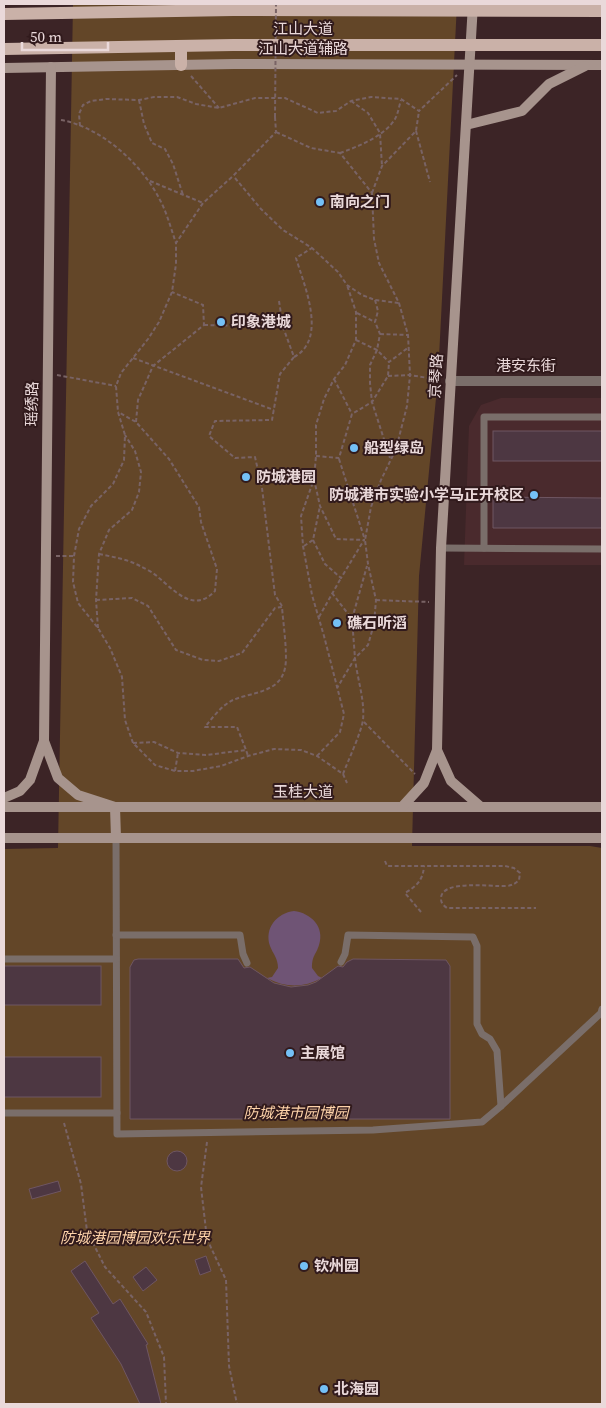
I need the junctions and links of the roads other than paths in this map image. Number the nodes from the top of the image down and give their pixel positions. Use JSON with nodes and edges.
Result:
{"nodes":[{"id":1,"x":473,"y":7,"type":"edge"},
{"id":2,"x":602,"y":11,"type":"edge"},
{"id":3,"x":4,"y":14,"type":"edge"},
{"id":4,"x":471,"y":45,"type":"junction"},
{"id":5,"x":602,"y":45,"type":"edge"},
{"id":6,"x":181,"y":46,"type":"junction"},
{"id":7,"x":4,"y":49,"type":"edge"},
{"id":8,"x":602,"y":59,"type":"edge"},
{"id":9,"x":470,"y":64,"type":"junction"},
{"id":10,"x":589,"y":64,"type":"junction"},
{"id":11,"x":181,"y":65,"type":"junction"},
{"id":12,"x":602,"y":66,"type":"edge"},
{"id":13,"x":51,"y":67,"type":"junction"},
{"id":14,"x":4,"y":68,"type":"edge"},
{"id":15,"x":466,"y":125,"type":"junction"},
{"id":16,"x":450,"y":381,"type":"junction"},
{"id":17,"x":602,"y":381,"type":"edge"},
{"id":18,"x":602,"y":417,"type":"edge"},
{"id":19,"x":442,"y":548,"type":"junction"},
{"id":20,"x":484,"y":548,"type":"junction"},
{"id":21,"x":602,"y":548,"type":"edge"},
{"id":22,"x":44,"y":740,"type":"junction"},
{"id":23,"x":437,"y":750,"type":"junction"},
{"id":24,"x":4,"y":798,"type":"edge"},
{"id":25,"x":4,"y":807,"type":"edge"},
{"id":26,"x":115,"y":807,"type":"junction"},
{"id":27,"x":402,"y":807,"type":"junction"},
{"id":28,"x":481,"y":807,"type":"junction"},
{"id":29,"x":602,"y":807,"type":"edge"},
{"id":30,"x":4,"y":838,"type":"edge"},
{"id":31,"x":116,"y":838,"type":"junction"},
{"id":32,"x":602,"y":838,"type":"edge"},
{"id":33,"x":116,"y":935,"type":"junction"},
{"id":34,"x":4,"y":959,"type":"edge"},
{"id":35,"x":116,"y":959,"type":"junction"},
{"id":36,"x":341,"y":962,"type":"dead end"},
{"id":37,"x":247,"y":963,"type":"dead end"},
{"id":38,"x":602,"y":1009,"type":"edge"},
{"id":39,"x":501,"y":1106,"type":"junction"},
{"id":40,"x":4,"y":1113,"type":"edge"},
{"id":41,"x":117,"y":1113,"type":"junction"}],
"edges":[{"from":1,"to":2,"type":"main road","name":"江山大道"},
{"from":1,"to":3,"type":"main road","name":"江山大道"},
{"from":1,"to":4,"type":"street","name":"京琴路"},
{"from":4,"to":5,"type":"main road","name":"江山大道"},
{"from":4,"to":6,"type":"main road","name":"江山大道"},
{"from":4,"to":9,"type":"street","name":"京琴路"},
{"from":6,"to":7,"type":"main road","name":"江山大道"},
{"from":6,"to":11,"type":"main road"},
{"from":8,"to":10,"type":"street"},
{"from":9,"to":10,"type":"street","name":"江山大道辅路"},
{"from":9,"to":11,"type":"street","name":"江山大道辅路"},
{"from":9,"to":15,"type":"street","name":"京琴路"},
{"from":10,"to":12,"type":"street","name":"江山大道辅路"},
{"from":10,"to":15,"type":"street"},
{"from":11,"to":13,"type":"street","name":"江山大道辅路"},
{"from":13,"to":14,"type":"street","name":"江山大道辅路"},
{"from":13,"to":22,"type":"street","name":"瑶绣路"},
{"from":15,"to":16,"type":"street","name":"京琴路"},
{"from":16,"to":17,"type":"street","name":"港安东街"},
{"from":16,"to":19,"type":"street","name":"京琴路"},
{"from":18,"to":20,"type":"lane"},
{"from":19,"to":20,"type":"lane"},
{"from":19,"to":23,"type":"street","name":"京琴路"},
{"from":20,"to":21,"type":"lane"},
{"from":22,"to":24,"type":"street"},
{"from":22,"to":26,"type":"street"},
{"from":23,"to":27,"type":"street"},
{"from":23,"to":28,"type":"street"},
{"from":25,"to":26,"type":"street","name":"玉桂大道"},
{"from":26,"to":27,"type":"street","name":"玉桂大道"},
{"from":26,"to":31,"type":"street"},
{"from":27,"to":28,"type":"street","name":"玉桂大道"},
{"from":28,"to":29,"type":"street","name":"玉桂大道"},
{"from":30,"to":31,"type":"street"},
{"from":31,"to":32,"type":"street"},
{"from":31,"to":33,"type":"lane"},
{"from":33,"to":35,"type":"lane"},
{"from":33,"to":37,"type":"lane"},
{"from":34,"to":35,"type":"lane"},
{"from":35,"to":41,"type":"lane"},
{"from":36,"to":39,"type":"lane"},
{"from":38,"to":39,"type":"lane"},
{"from":39,"to":41,"type":"lane"},
{"from":40,"to":41,"type":"lane"}]}
